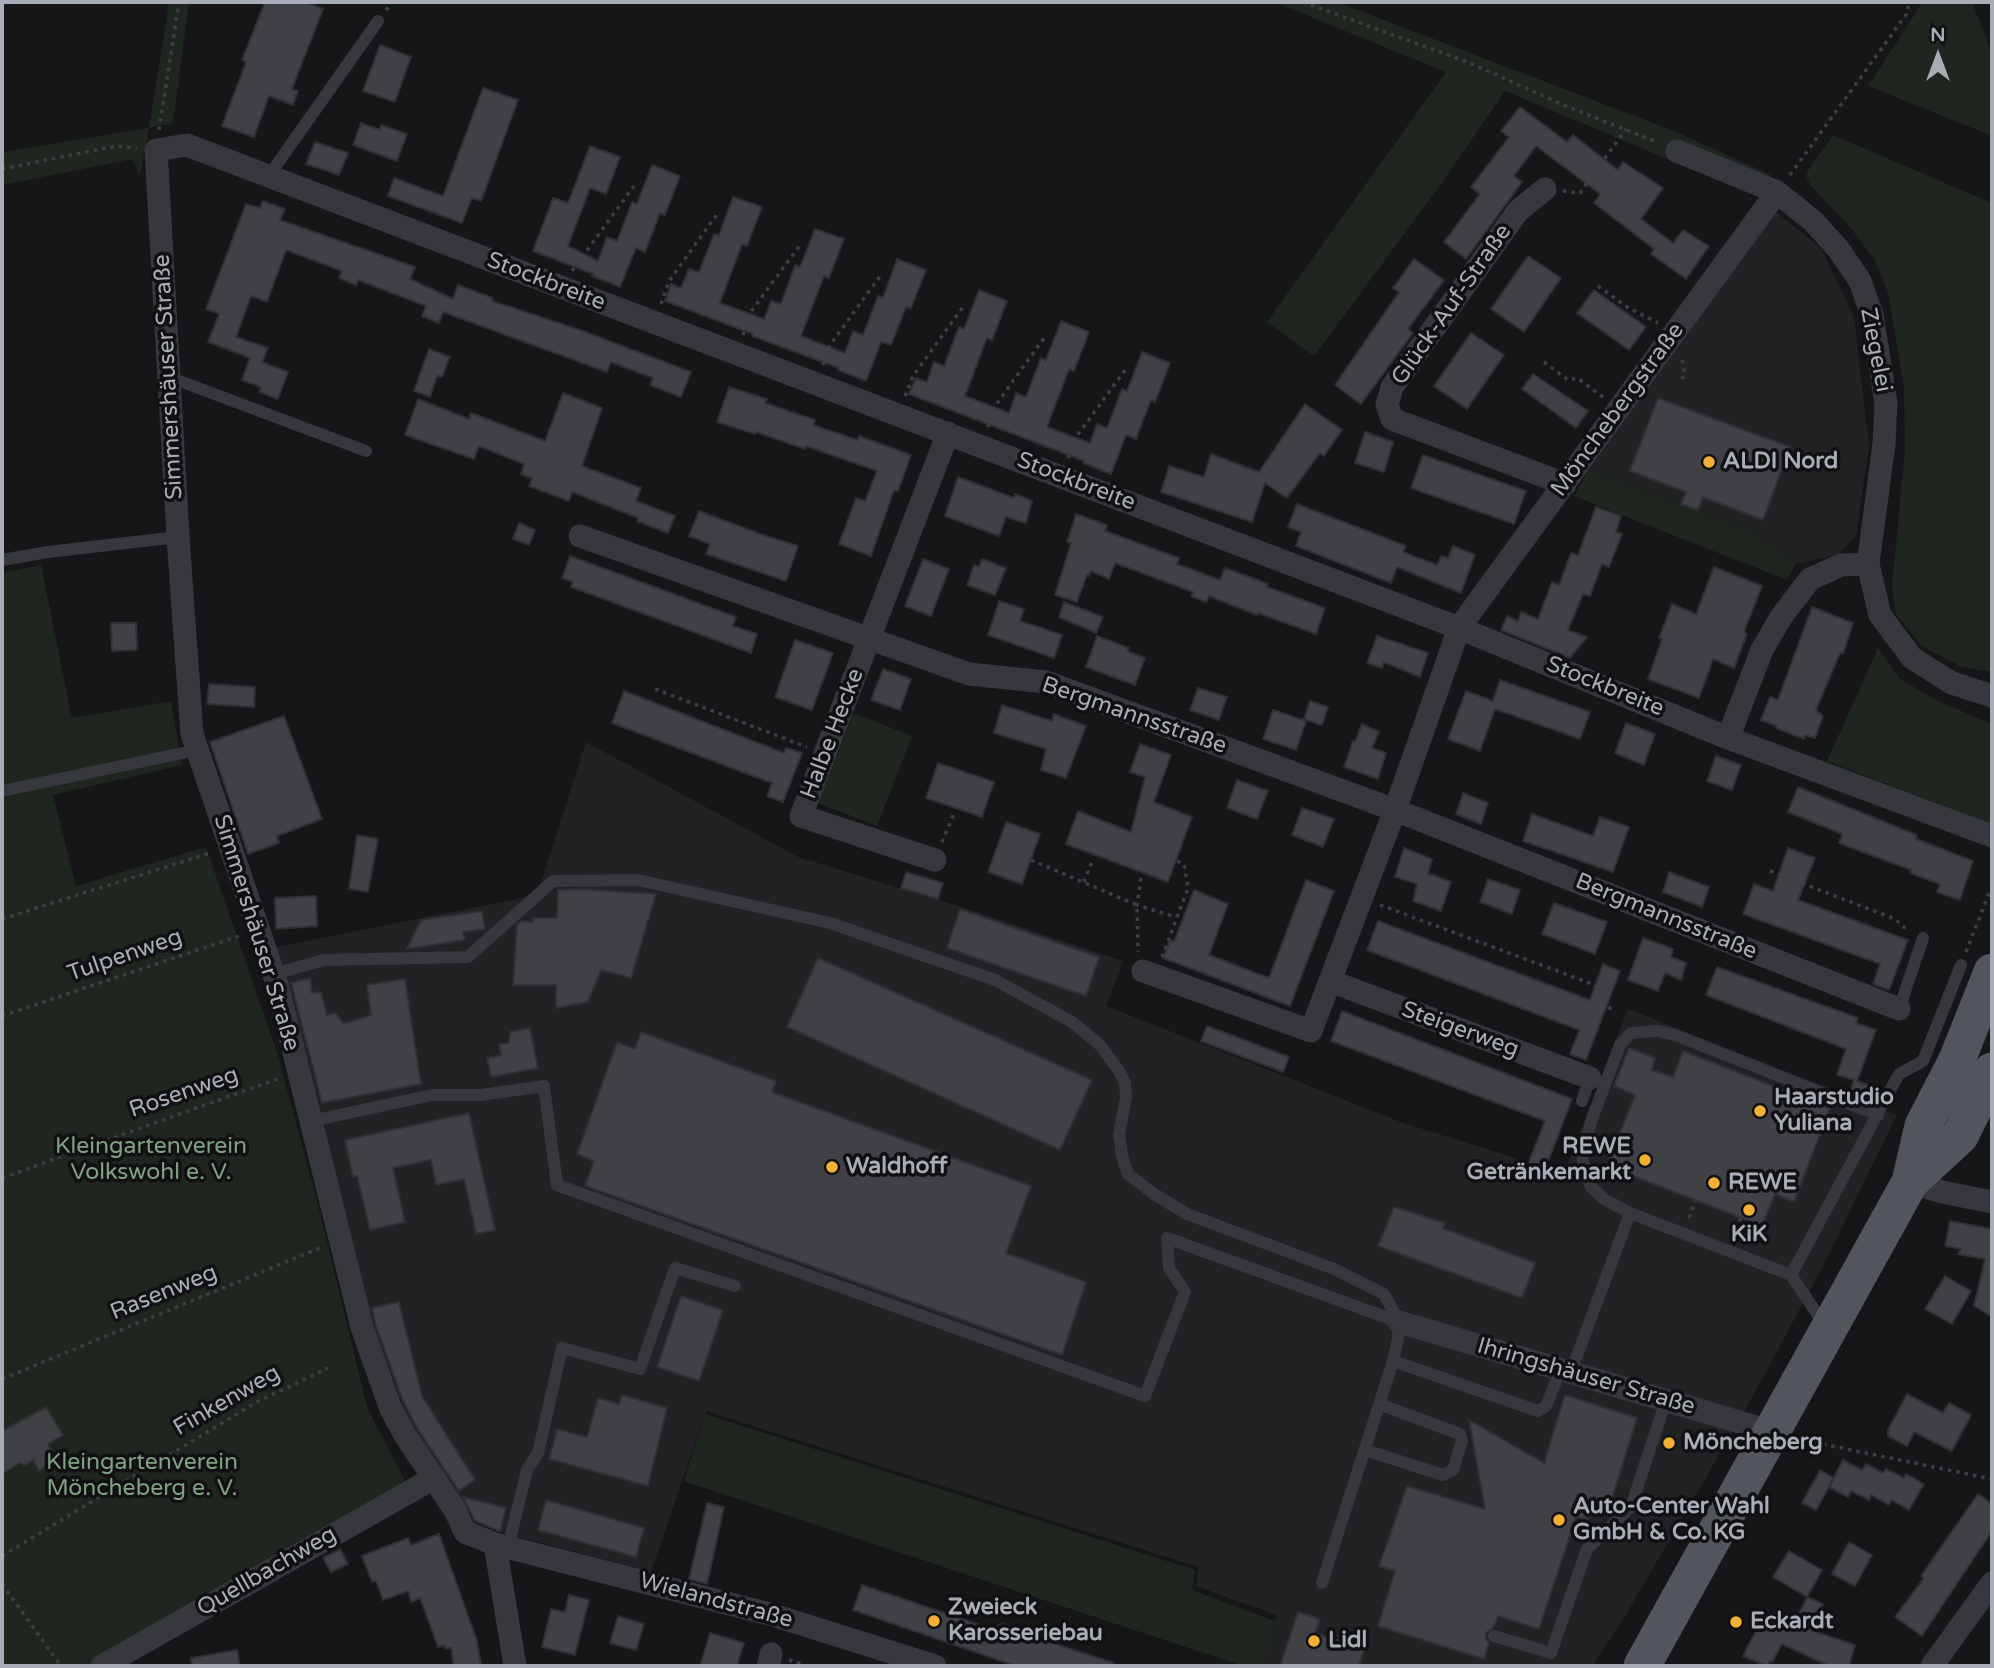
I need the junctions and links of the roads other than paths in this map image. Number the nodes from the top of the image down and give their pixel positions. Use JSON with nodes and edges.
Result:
{"nodes":[{"id":1,"x":379,"y":21,"type":"dead end"},
{"id":2,"x":156,"y":150,"type":"joint"},
{"id":3,"x":1678,"y":151,"type":"road end"},
{"id":4,"x":268,"y":177,"type":"junction"},
{"id":5,"x":1545,"y":189,"type":"road end"},
{"id":6,"x":1777,"y":192,"type":"junction"},
{"id":7,"x":169,"y":377,"type":"junction"},
{"id":8,"x":948,"y":433,"type":"junction"},
{"id":9,"x":366,"y":451,"type":"dead end"},
{"id":10,"x":1564,"y":484,"type":"junction"},
{"id":11,"x":580,"y":536,"type":"dead end"},
{"id":12,"x":178,"y":537,"type":"junction"},
{"id":13,"x":2,"y":561,"type":"edge"},
{"id":14,"x":1868,"y":564,"type":"junction"},
{"id":15,"x":1460,"y":628,"type":"junction"},
{"id":16,"x":870,"y":638,"type":"junction"},
{"id":17,"x":1992,"y":682,"type":"edge"},
{"id":18,"x":1952,"y":683,"type":"junction"},
{"id":19,"x":1992,"y":696,"type":"edge"},
{"id":20,"x":1728,"y":737,"type":"junction"},
{"id":21,"x":197,"y":750,"type":"junction"},
{"id":22,"x":2,"y":791,"type":"edge"},
{"id":23,"x":1395,"y":810,"type":"junction"},
{"id":24,"x":1992,"y":836,"type":"edge"},
{"id":25,"x":935,"y":860,"type":"road end"},
{"id":26,"x":1923,"y":938,"type":"road end"},
{"id":27,"x":1977,"y":969,"type":"edge"},
{"id":28,"x":274,"y":974,"type":"junction"},
{"id":29,"x":1149,"y":974,"type":"road end"},
{"id":30,"x":1330,"y":981,"type":"junction"},
{"id":31,"x":1899,"y":1009,"type":"joint"},
{"id":32,"x":1992,"y":1071,"type":"edge"},
{"id":33,"x":1590,"y":1078,"type":"joint"},
{"id":34,"x":1582,"y":1101,"type":"dead end"},
{"id":35,"x":1878,"y":1115,"type":"junction"},
{"id":36,"x":311,"y":1121,"type":"junction"},
{"id":37,"x":1910,"y":1182,"type":"junction"},
{"id":38,"x":1992,"y":1202,"type":"edge"},
{"id":39,"x":1630,"y":1213,"type":"junction"},
{"id":40,"x":1791,"y":1275,"type":"junction"},
{"id":41,"x":735,"y":1286,"type":"dead end"},
{"id":42,"x":1399,"y":1322,"type":"junction"},
{"id":43,"x":1829,"y":1331,"type":"junction"},
{"id":44,"x":1393,"y":1361,"type":"junction"},
{"id":45,"x":1566,"y":1371,"type":"junction"},
{"id":46,"x":1666,"y":1400,"type":"junction"},
{"id":47,"x":1379,"y":1404,"type":"junction"},
{"id":48,"x":1772,"y":1434,"type":"junction"},
{"id":49,"x":1364,"y":1450,"type":"junction"},
{"id":50,"x":434,"y":1478,"type":"junction"},
{"id":51,"x":501,"y":1546,"type":"junction"},
{"id":52,"x":1322,"y":1583,"type":"dead end"},
{"id":53,"x":1992,"y":1583,"type":"edge"},
{"id":54,"x":1494,"y":1636,"type":"dead end"},
{"id":55,"x":102,"y":1666,"type":"edge"},
{"id":56,"x":515,"y":1666,"type":"edge"},
{"id":57,"x":935,"y":1666,"type":"edge"},
{"id":58,"x":1642,"y":1666,"type":"edge"},
{"id":59,"x":1932,"y":1666,"type":"edge"}],
"edges":[{"from":1,"to":4,"type":"lane"},
{"from":2,"to":4,"type":"street","name":"Stockbreite"},
{"from":2,"to":7,"type":"street","name":"Simmershäuser Straße"},
{"from":3,"to":6,"type":"street","name":"Ziegelei"},
{"from":4,"to":8,"type":"street","name":"Stockbreite"},
{"from":5,"to":10,"type":"street","name":"Glück-Auf-Straße"},
{"from":6,"to":10,"type":"street","name":"Mönchebergstraße"},
{"from":6,"to":14,"type":"street","name":"Ziegelei"},
{"from":7,"to":9,"type":"lane"},
{"from":7,"to":12,"type":"street","name":"Simmershäuser Straße"},
{"from":8,"to":15,"type":"street","name":"Stockbreite"},
{"from":8,"to":16,"type":"street","name":"Halbe Hecke"},
{"from":10,"to":15,"type":"street","name":"Mönchebergstraße"},
{"from":11,"to":16,"type":"street"},
{"from":12,"to":13,"type":"lane"},
{"from":12,"to":21,"type":"street","name":"Simmershäuser Straße"},
{"from":14,"to":18,"type":"street","name":"Ziegelei"},
{"from":14,"to":20,"type":"street"},
{"from":15,"to":20,"type":"street","name":"Stockbreite"},
{"from":15,"to":23,"type":"street"},
{"from":16,"to":23,"type":"street","name":"Bergmannsstraße"},
{"from":16,"to":25,"type":"street","name":"Halbe Hecke"},
{"from":17,"to":18,"type":"street"},
{"from":18,"to":19,"type":"street","name":"Ziegelei"},
{"from":20,"to":24,"type":"street","name":"Stockbreite"},
{"from":21,"to":22,"type":"lane"},
{"from":21,"to":28,"type":"street","name":"Simmershäuser Straße"},
{"from":23,"to":30,"type":"street"},
{"from":23,"to":31,"type":"street","name":"Bergmannsstraße"},
{"from":26,"to":31,"type":"lane"},
{"from":27,"to":35,"type":"lane"},
{"from":27,"to":37,"type":"main road"},
{"from":28,"to":36,"type":"street","name":"Simmershäuser Straße"},
{"from":28,"to":42,"type":"lane"},
{"from":29,"to":30,"type":"street"},
{"from":30,"to":33,"type":"street","name":"Steigerweg"},
{"from":32,"to":37,"type":"main road"},
{"from":33,"to":34,"type":"lane"},
{"from":35,"to":39,"type":"lane"},
{"from":35,"to":40,"type":"lane"},
{"from":36,"to":42,"type":"lane"},
{"from":36,"to":50,"type":"street","name":"Simmershäuser Straße"},
{"from":37,"to":38,"type":"street"},
{"from":37,"to":43,"type":"main road"},
{"from":39,"to":40,"type":"lane"},
{"from":39,"to":45,"type":"lane"},
{"from":40,"to":43,"type":"lane"},
{"from":41,"to":51,"type":"lane"},
{"from":42,"to":44,"type":"lane"},
{"from":42,"to":45,"type":"street","name":"Ihringshäuser Straße"},
{"from":43,"to":48,"type":"main road"},
{"from":44,"to":45,"type":"lane"},
{"from":44,"to":47,"type":"lane"},
{"from":45,"to":46,"type":"street","name":"Ihringshäuser Straße"},
{"from":46,"to":48,"type":"street","name":"Ihringshäuser Straße"},
{"from":46,"to":54,"type":"lane"},
{"from":47,"to":49,"type":"lane"},
{"from":47,"to":49,"type":"lane"},
{"from":48,"to":58,"type":"main road"},
{"from":49,"to":52,"type":"lane"},
{"from":50,"to":51,"type":"street","name":"Simmershäuser Straße"},
{"from":50,"to":55,"type":"street","name":"Quellbachweg"},
{"from":51,"to":56,"type":"street"},
{"from":51,"to":57,"type":"street","name":"Wielandstraße"},
{"from":53,"to":59,"type":"street"}]}
